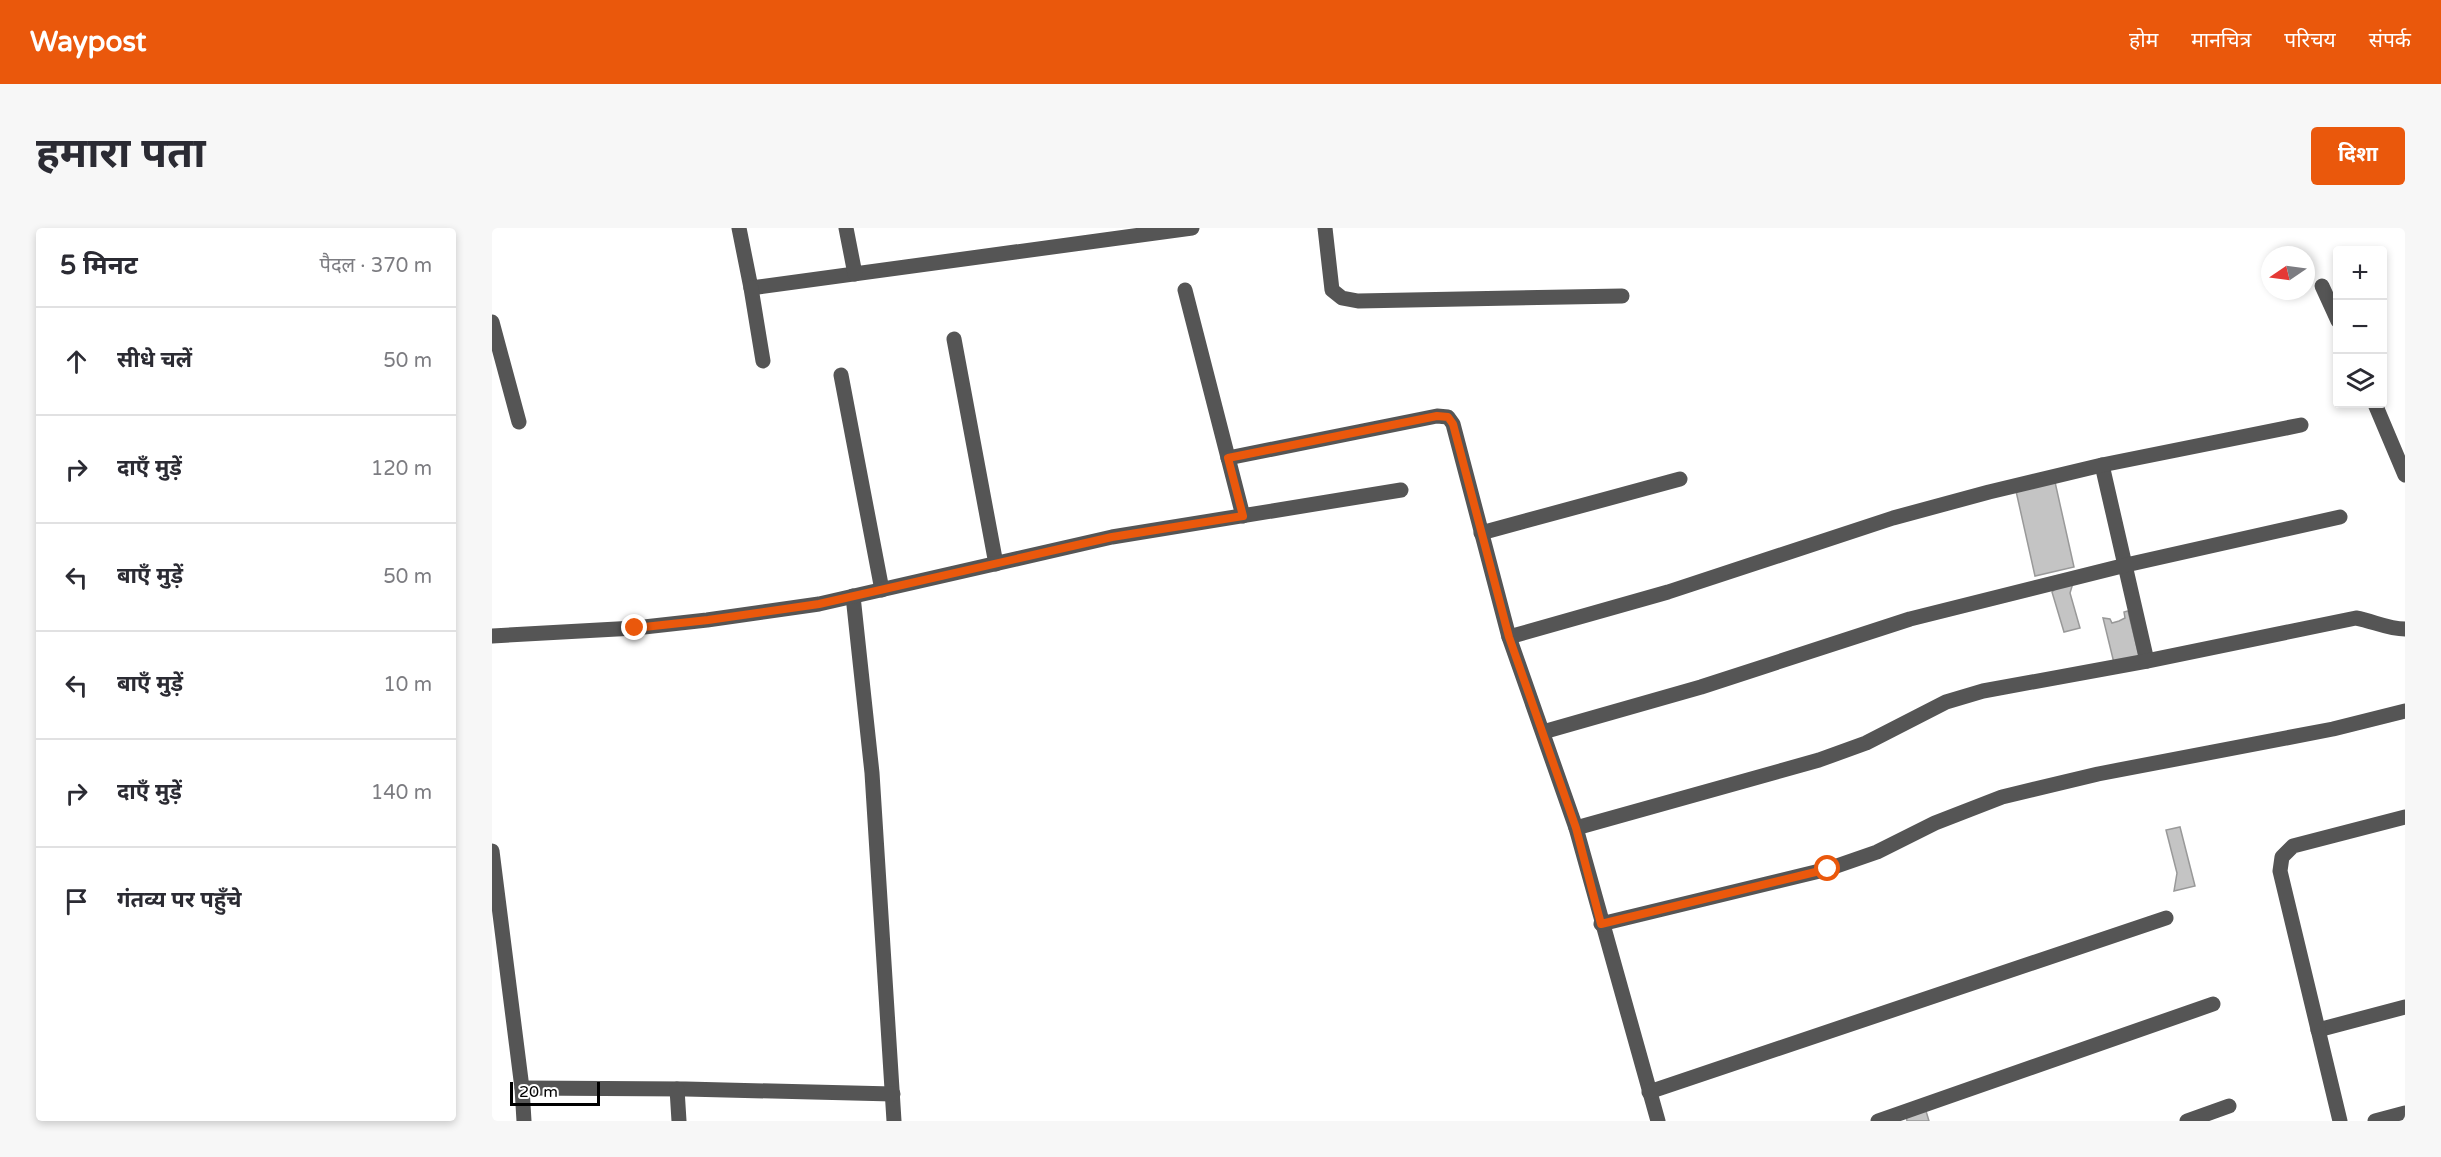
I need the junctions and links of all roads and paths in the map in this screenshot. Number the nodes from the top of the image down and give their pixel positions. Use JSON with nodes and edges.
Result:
{"nodes":[{"id":1,"x":739,"y":228,"type":"edge"},
{"id":2,"x":846,"y":228,"type":"edge"},
{"id":3,"x":1192,"y":228,"type":"edge"},
{"id":4,"x":1325,"y":228,"type":"edge"},
{"id":5,"x":855,"y":274,"type":"junction"},
{"id":6,"x":2322,"y":286,"type":"dead end"},
{"id":7,"x":751,"y":288,"type":"junction"},
{"id":8,"x":1185,"y":290,"type":"dead end"},
{"id":9,"x":1622,"y":296,"type":"dead end"},
{"id":10,"x":2333,"y":312,"type":"edge"},
{"id":11,"x":492,"y":322,"type":"edge"},
{"id":12,"x":954,"y":339,"type":"dead end"},
{"id":13,"x":763,"y":362,"type":"dead end"},
{"id":14,"x":841,"y":375,"type":"dead end"},
{"id":15,"x":2377,"y":408,"type":"edge"},
{"id":16,"x":519,"y":422,"type":"dead end"},
{"id":17,"x":2301,"y":425,"type":"dead end"},
{"id":18,"x":1228,"y":458,"type":"junction"},
{"id":19,"x":2102,"y":465,"type":"junction"},
{"id":20,"x":2405,"y":475,"type":"edge"},
{"id":21,"x":1680,"y":479,"type":"dead end"},
{"id":22,"x":1401,"y":490,"type":"dead end"},
{"id":23,"x":1243,"y":516,"type":"junction"},
{"id":24,"x":2340,"y":517,"type":"dead end"},
{"id":25,"x":1481,"y":533,"type":"junction"},
{"id":26,"x":996,"y":564,"type":"junction"},
{"id":27,"x":2126,"y":565,"type":"junction"},
{"id":28,"x":882,"y":590,"type":"junction"},
{"id":29,"x":853,"y":596,"type":"junction"},
{"id":30,"x":2405,"y":629,"type":"edge"},
{"id":31,"x":492,"y":636,"type":"edge"},
{"id":32,"x":1509,"y":637,"type":"junction"},
{"id":33,"x":2147,"y":661,"type":"junction"},
{"id":34,"x":2405,"y":711,"type":"edge"},
{"id":35,"x":1543,"y":732,"type":"junction"},
{"id":36,"x":2405,"y":817,"type":"edge"},
{"id":37,"x":1576,"y":828,"type":"junction"},
{"id":38,"x":492,"y":852,"type":"edge"},
{"id":39,"x":2166,"y":918,"type":"dead end"},
{"id":40,"x":1601,"y":924,"type":"junction"},
{"id":41,"x":2213,"y":1004,"type":"dead end"},
{"id":42,"x":2405,"y":1007,"type":"edge"},
{"id":43,"x":2318,"y":1030,"type":"junction"},
{"id":44,"x":522,"y":1088,"type":"junction"},
{"id":45,"x":688,"y":1089,"type":"junction"},
{"id":46,"x":1649,"y":1092,"type":"junction"},
{"id":47,"x":893,"y":1094,"type":"junction"},
{"id":48,"x":2229,"y":1106,"type":"dead end"},
{"id":49,"x":2405,"y":1113,"type":"edge"},
{"id":50,"x":524,"y":1121,"type":"edge"},
{"id":51,"x":680,"y":1121,"type":"edge"},
{"id":52,"x":894,"y":1121,"type":"edge"},
{"id":53,"x":1658,"y":1121,"type":"edge"},
{"id":54,"x":1878,"y":1121,"type":"edge"},
{"id":55,"x":2187,"y":1121,"type":"edge"},
{"id":56,"x":2340,"y":1121,"type":"edge"},
{"id":57,"x":2375,"y":1121,"type":"edge"}],
"edges":[{"from":1,"to":7,"type":"street"},
{"from":2,"to":5,"type":"street"},
{"from":3,"to":5,"type":"street"},
{"from":4,"to":9,"type":"street"},
{"from":5,"to":7,"type":"street"},
{"from":6,"to":10,"type":"street"},
{"from":7,"to":13,"type":"street"},
{"from":8,"to":18,"type":"street"},
{"from":11,"to":16,"type":"street"},
{"from":12,"to":26,"type":"street"},
{"from":14,"to":28,"type":"street"},
{"from":15,"to":20,"type":"street"},
{"from":17,"to":19,"type":"street"},
{"from":18,"to":23,"type":"street"},
{"from":18,"to":25,"type":"street"},
{"from":19,"to":27,"type":"street"},
{"from":19,"to":32,"type":"street"},
{"from":21,"to":25,"type":"street"},
{"from":22,"to":23,"type":"street"},
{"from":23,"to":26,"type":"street"},
{"from":24,"to":27,"type":"street"},
{"from":25,"to":32,"type":"street"},
{"from":26,"to":28,"type":"street"},
{"from":27,"to":33,"type":"street"},
{"from":27,"to":35,"type":"street"},
{"from":28,"to":29,"type":"street"},
{"from":29,"to":31,"type":"street"},
{"from":29,"to":47,"type":"street"},
{"from":30,"to":33,"type":"street"},
{"from":32,"to":35,"type":"street"},
{"from":33,"to":37,"type":"street"},
{"from":34,"to":40,"type":"street"},
{"from":35,"to":37,"type":"street"},
{"from":36,"to":43,"type":"street"},
{"from":37,"to":40,"type":"street"},
{"from":38,"to":44,"type":"street"},
{"from":39,"to":46,"type":"street"},
{"from":40,"to":46,"type":"street"},
{"from":41,"to":54,"type":"street"},
{"from":42,"to":43,"type":"street"},
{"from":43,"to":56,"type":"street"},
{"from":44,"to":45,"type":"street"},
{"from":44,"to":50,"type":"street"},
{"from":45,"to":47,"type":"street"},
{"from":45,"to":51,"type":"street"},
{"from":46,"to":53,"type":"street"},
{"from":47,"to":52,"type":"street"},
{"from":48,"to":55,"type":"street"},
{"from":49,"to":57,"type":"street"}]}
